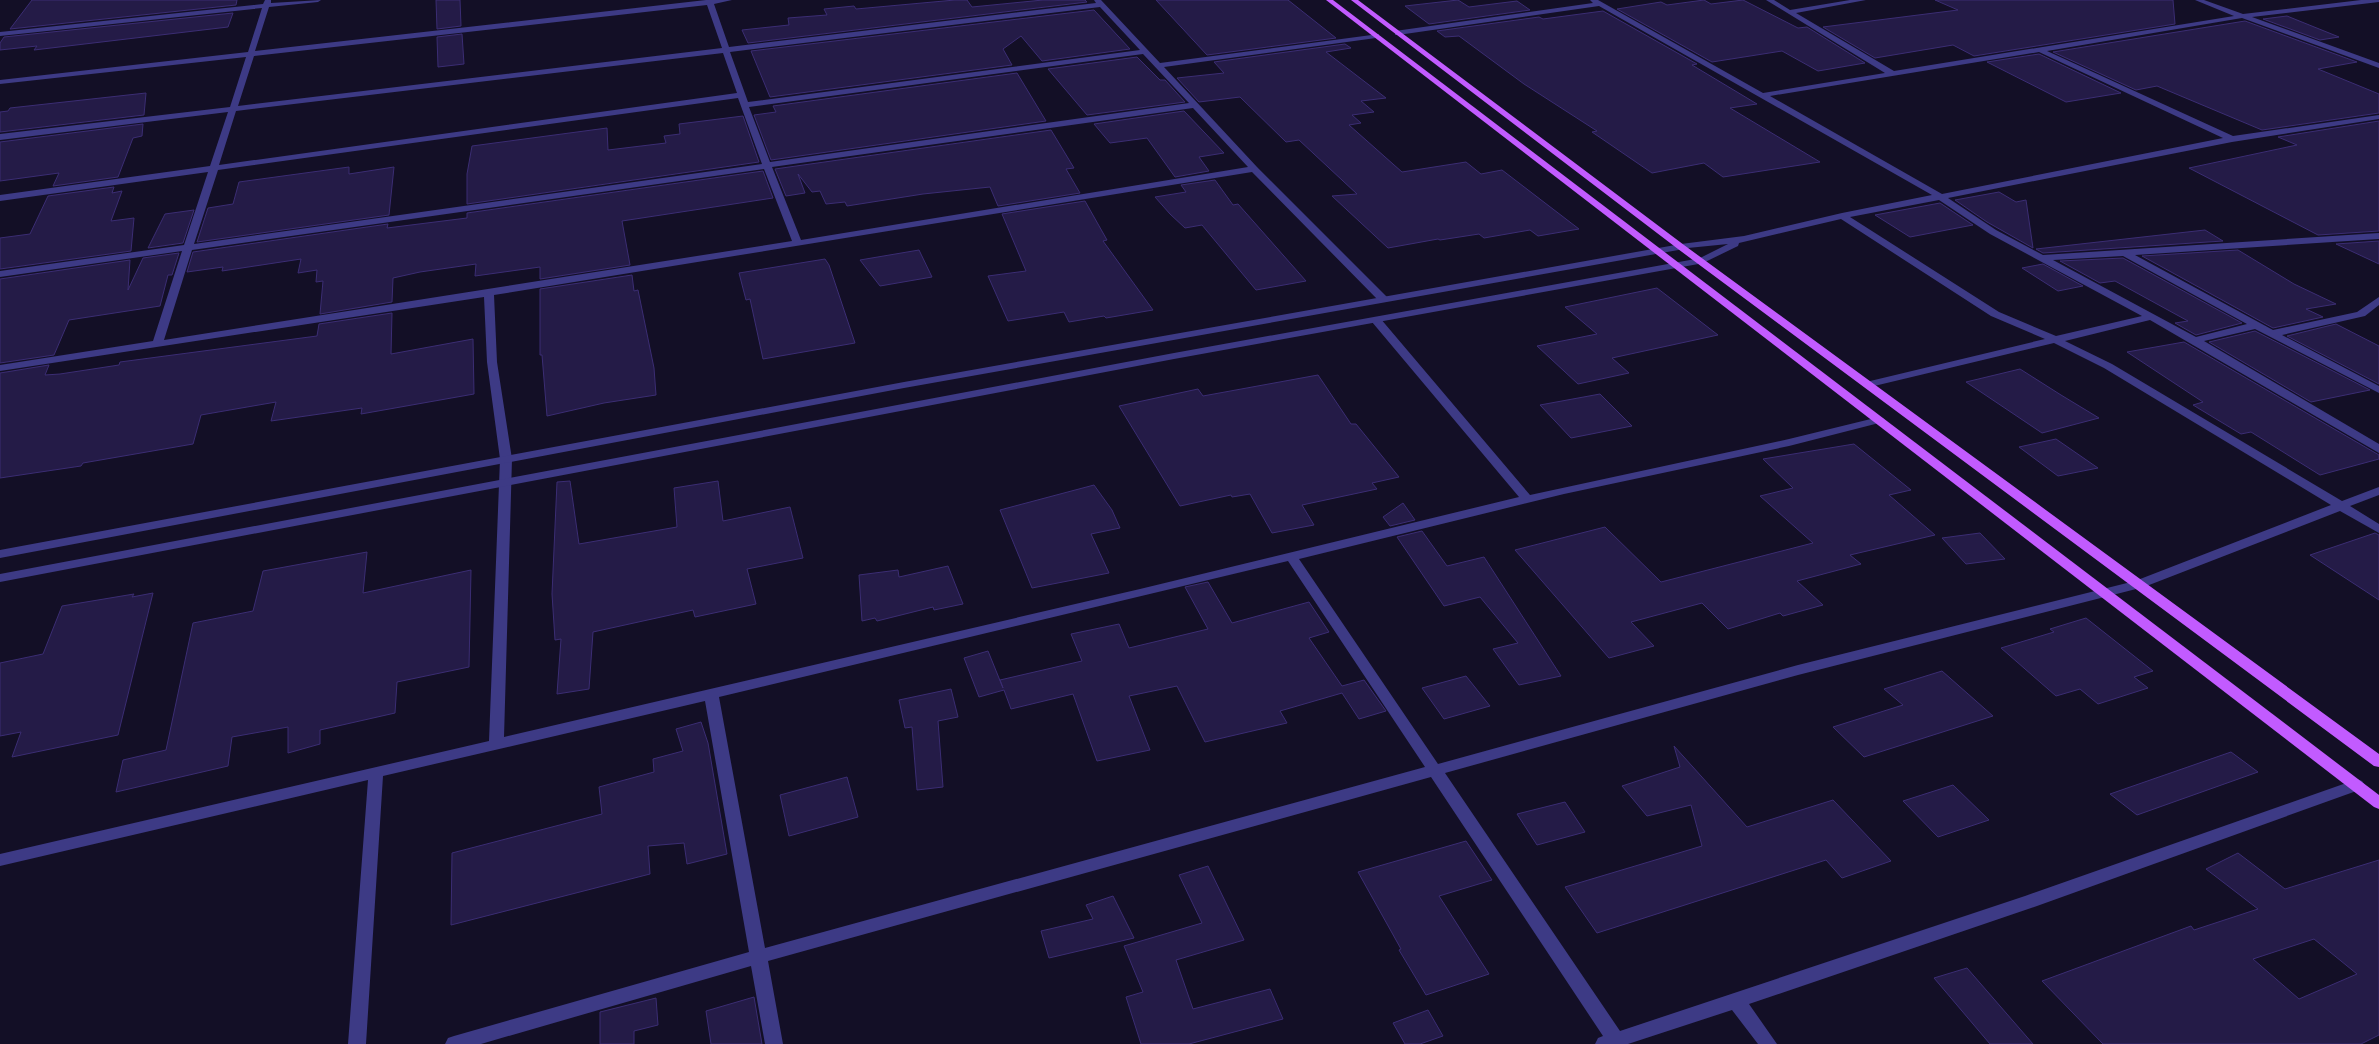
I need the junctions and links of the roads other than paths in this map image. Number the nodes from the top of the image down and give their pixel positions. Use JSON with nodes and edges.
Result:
{"nodes":[{"id":1,"x":318,"y":0,"type":"edge"},
{"id":2,"x":729,"y":0,"type":"edge"},
{"id":3,"x":1329,"y":0,"type":"edge"},
{"id":4,"x":1354,"y":0,"type":"edge"},
{"id":5,"x":1769,"y":0,"type":"edge"},
{"id":6,"x":1863,"y":0,"type":"edge"},
{"id":7,"x":2198,"y":0,"type":"edge"},
{"id":8,"x":2379,"y":0,"type":"edge"},
{"id":9,"x":709,"y":1,"type":"edge"},
{"id":10,"x":1099,"y":2,"type":"edge"},
{"id":11,"x":1597,"y":2,"type":"edge"},
{"id":12,"x":267,"y":3,"type":"edge"},
{"id":13,"x":1789,"y":12,"type":"junction"},
{"id":14,"x":2244,"y":16,"type":"junction"},
{"id":15,"x":1398,"y":33,"type":"junction"},
{"id":16,"x":0,"y":34,"type":"edge"},
{"id":17,"x":1376,"y":36,"type":"junction"},
{"id":18,"x":727,"y":49,"type":"junction"},
{"id":19,"x":2042,"y":51,"type":"junction"},
{"id":20,"x":1145,"y":52,"type":"junction"},
{"id":21,"x":250,"y":53,"type":"junction"},
{"id":22,"x":1158,"y":66,"type":"junction"},
{"id":23,"x":2379,"y":66,"type":"edge"},
{"id":24,"x":1891,"y":73,"type":"junction"},
{"id":25,"x":0,"y":82,"type":"edge"},
{"id":26,"x":740,"y":95,"type":"junction"},
{"id":27,"x":1764,"y":95,"type":"junction"},
{"id":28,"x":744,"y":105,"type":"junction"},
{"id":29,"x":1194,"y":105,"type":"junction"},
{"id":30,"x":233,"y":108,"type":"junction"},
{"id":31,"x":2376,"y":119,"type":"edge"},
{"id":32,"x":0,"y":137,"type":"edge"},
{"id":33,"x":2232,"y":139,"type":"junction"},
{"id":34,"x":767,"y":165,"type":"junction"},
{"id":35,"x":214,"y":167,"type":"junction"},
{"id":36,"x":1254,"y":169,"type":"junction"},
{"id":37,"x":1940,"y":196,"type":"junction"},
{"id":38,"x":0,"y":198,"type":"edge"},
{"id":39,"x":1842,"y":216,"type":"junction"},
{"id":40,"x":2378,"y":237,"type":"edge"},
{"id":41,"x":1744,"y":239,"type":"junction"},
{"id":42,"x":798,"y":243,"type":"junction"},
{"id":43,"x":1681,"y":246,"type":"junction"},
{"id":44,"x":189,"y":247,"type":"junction"},
{"id":45,"x":1656,"y":251,"type":"junction"},
{"id":46,"x":2126,"y":253,"type":"junction"},
{"id":47,"x":2041,"y":258,"type":"junction"},
{"id":48,"x":1701,"y":261,"type":"junction"},
{"id":49,"x":1675,"y":265,"type":"junction"},
{"id":50,"x":0,"y":274,"type":"edge"},
{"id":51,"x":489,"y":293,"type":"junction"},
{"id":52,"x":1383,"y":299,"type":"junction"},
{"id":53,"x":2379,"y":300,"type":"edge"},
{"id":54,"x":2151,"y":317,"type":"junction"},
{"id":55,"x":1376,"y":320,"type":"junction"},
{"id":56,"x":2258,"y":325,"type":"junction"},
{"id":57,"x":2273,"y":333,"type":"junction"},
{"id":58,"x":2195,"y":340,"type":"junction"},
{"id":59,"x":2058,"y":341,"type":"junction"},
{"id":60,"x":158,"y":342,"type":"junction"},
{"id":61,"x":0,"y":368,"type":"edge"},
{"id":62,"x":1870,"y":384,"type":"junction"},
{"id":63,"x":2379,"y":390,"type":"edge"},
{"id":64,"x":1879,"y":420,"type":"junction"},
{"id":65,"x":2379,"y":449,"type":"edge"},
{"id":66,"x":506,"y":459,"type":"junction"},
{"id":67,"x":506,"y":482,"type":"junction"},
{"id":68,"x":2379,"y":491,"type":"edge"},
{"id":69,"x":1527,"y":500,"type":"junction"},
{"id":70,"x":2340,"y":507,"type":"junction"},
{"id":71,"x":2379,"y":529,"type":"edge"},
{"id":72,"x":0,"y":554,"type":"edge"},
{"id":73,"x":1292,"y":558,"type":"junction"},
{"id":74,"x":0,"y":578,"type":"edge"},
{"id":75,"x":2139,"y":584,"type":"junction"},
{"id":76,"x":2105,"y":594,"type":"junction"},
{"id":77,"x":711,"y":694,"type":"junction"},
{"id":78,"x":496,"y":744,"type":"junction"},
{"id":79,"x":2379,"y":762,"type":"edge"},
{"id":80,"x":1436,"y":771,"type":"junction"},
{"id":81,"x":376,"y":772,"type":"junction"},
{"id":82,"x":2356,"y":785,"type":"junction"},
{"id":83,"x":2379,"y":802,"type":"edge"},
{"id":84,"x":0,"y":860,"type":"edge"},
{"id":85,"x":758,"y":957,"type":"junction"},
{"id":86,"x":1736,"y":1001,"type":"junction"},
{"id":87,"x":1610,"y":1042,"type":"edge"},
{"id":88,"x":357,"y":1044,"type":"edge"},
{"id":89,"x":454,"y":1044,"type":"edge"},
{"id":90,"x":774,"y":1044,"type":"edge"},
{"id":91,"x":1768,"y":1044,"type":"edge"}],
"edges":[{"from":1,"to":12,"type":"street"},
{"from":2,"to":9,"type":"street"},
{"from":3,"to":17,"type":"main road"},
{"from":4,"to":15,"type":"main road"},
{"from":5,"to":13,"type":"street"},
{"from":6,"to":13,"type":"street"},
{"from":7,"to":14,"type":"street"},
{"from":8,"to":14,"type":"street"},
{"from":9,"to":18,"type":"street"},
{"from":9,"to":21,"type":"street"},
{"from":10,"to":18,"type":"street"},
{"from":10,"to":20,"type":"street"},
{"from":11,"to":15,"type":"street"},
{"from":11,"to":27,"type":"street"},
{"from":12,"to":16,"type":"street"},
{"from":12,"to":21,"type":"street"},
{"from":13,"to":24,"type":"street"},
{"from":14,"to":19,"type":"street"},
{"from":14,"to":23,"type":"street"},
{"from":15,"to":43,"type":"main road"},
{"from":17,"to":22,"type":"street"},
{"from":17,"to":45,"type":"main road"},
{"from":18,"to":26,"type":"street"},
{"from":18,"to":30,"type":"street"},
{"from":19,"to":24,"type":"street"},
{"from":19,"to":33,"type":"street"},
{"from":20,"to":22,"type":"street"},
{"from":20,"to":28,"type":"street"},
{"from":21,"to":25,"type":"street"},
{"from":21,"to":30,"type":"street"},
{"from":22,"to":29,"type":"street"},
{"from":24,"to":27,"type":"street"},
{"from":26,"to":28,"type":"street"},
{"from":26,"to":35,"type":"street"},
{"from":27,"to":37,"type":"street"},
{"from":28,"to":34,"type":"street"},
{"from":29,"to":34,"type":"street"},
{"from":29,"to":36,"type":"street"},
{"from":30,"to":32,"type":"street"},
{"from":30,"to":35,"type":"street"},
{"from":31,"to":33,"type":"street"},
{"from":33,"to":37,"type":"street"},
{"from":34,"to":42,"type":"street"},
{"from":34,"to":44,"type":"street"},
{"from":35,"to":38,"type":"street"},
{"from":35,"to":44,"type":"street"},
{"from":36,"to":42,"type":"street"},
{"from":36,"to":52,"type":"street"},
{"from":37,"to":39,"type":"street"},
{"from":37,"to":47,"type":"street"},
{"from":39,"to":41,"type":"street"},
{"from":39,"to":59,"type":"street"},
{"from":40,"to":46,"type":"street"},
{"from":41,"to":43,"type":"street"},
{"from":41,"to":48,"type":"street"},
{"from":42,"to":51,"type":"street"},
{"from":43,"to":45,"type":"street"},
{"from":43,"to":48,"type":"main road"},
{"from":44,"to":50,"type":"street"},
{"from":44,"to":60,"type":"street"},
{"from":45,"to":49,"type":"main road"},
{"from":45,"to":52,"type":"street"},
{"from":46,"to":47,"type":"street"},
{"from":46,"to":56,"type":"street"},
{"from":47,"to":54,"type":"street"},
{"from":48,"to":49,"type":"street"},
{"from":48,"to":62,"type":"main road"},
{"from":49,"to":55,"type":"street"},
{"from":49,"to":64,"type":"main road"},
{"from":51,"to":60,"type":"street"},
{"from":51,"to":66,"type":"street"},
{"from":52,"to":66,"type":"street"},
{"from":53,"to":57,"type":"street"},
{"from":54,"to":58,"type":"street"},
{"from":54,"to":59,"type":"street"},
{"from":55,"to":67,"type":"street"},
{"from":55,"to":69,"type":"street"},
{"from":56,"to":57,"type":"street"},
{"from":56,"to":58,"type":"street"},
{"from":57,"to":63,"type":"street"},
{"from":58,"to":65,"type":"street"},
{"from":59,"to":62,"type":"street"},
{"from":59,"to":70,"type":"street"},
{"from":60,"to":61,"type":"street"},
{"from":62,"to":75,"type":"main road"},
{"from":64,"to":69,"type":"street"},
{"from":64,"to":76,"type":"main road"},
{"from":66,"to":67,"type":"street"},
{"from":66,"to":72,"type":"street"},
{"from":67,"to":74,"type":"street"},
{"from":67,"to":78,"type":"street"},
{"from":68,"to":70,"type":"street"},
{"from":69,"to":73,"type":"street"},
{"from":70,"to":71,"type":"street"},
{"from":70,"to":75,"type":"street"},
{"from":73,"to":77,"type":"street"},
{"from":73,"to":80,"type":"street"},
{"from":75,"to":76,"type":"street"},
{"from":75,"to":79,"type":"main road"},
{"from":76,"to":80,"type":"street"},
{"from":76,"to":82,"type":"main road"},
{"from":77,"to":78,"type":"street"},
{"from":77,"to":85,"type":"street"},
{"from":78,"to":81,"type":"street"},
{"from":80,"to":85,"type":"street"},
{"from":80,"to":87,"type":"street"},
{"from":81,"to":84,"type":"street"},
{"from":81,"to":88,"type":"street"},
{"from":82,"to":83,"type":"main road"},
{"from":82,"to":86,"type":"street"},
{"from":85,"to":89,"type":"street"},
{"from":85,"to":90,"type":"street"},
{"from":86,"to":87,"type":"street"},
{"from":86,"to":91,"type":"street"}]}
